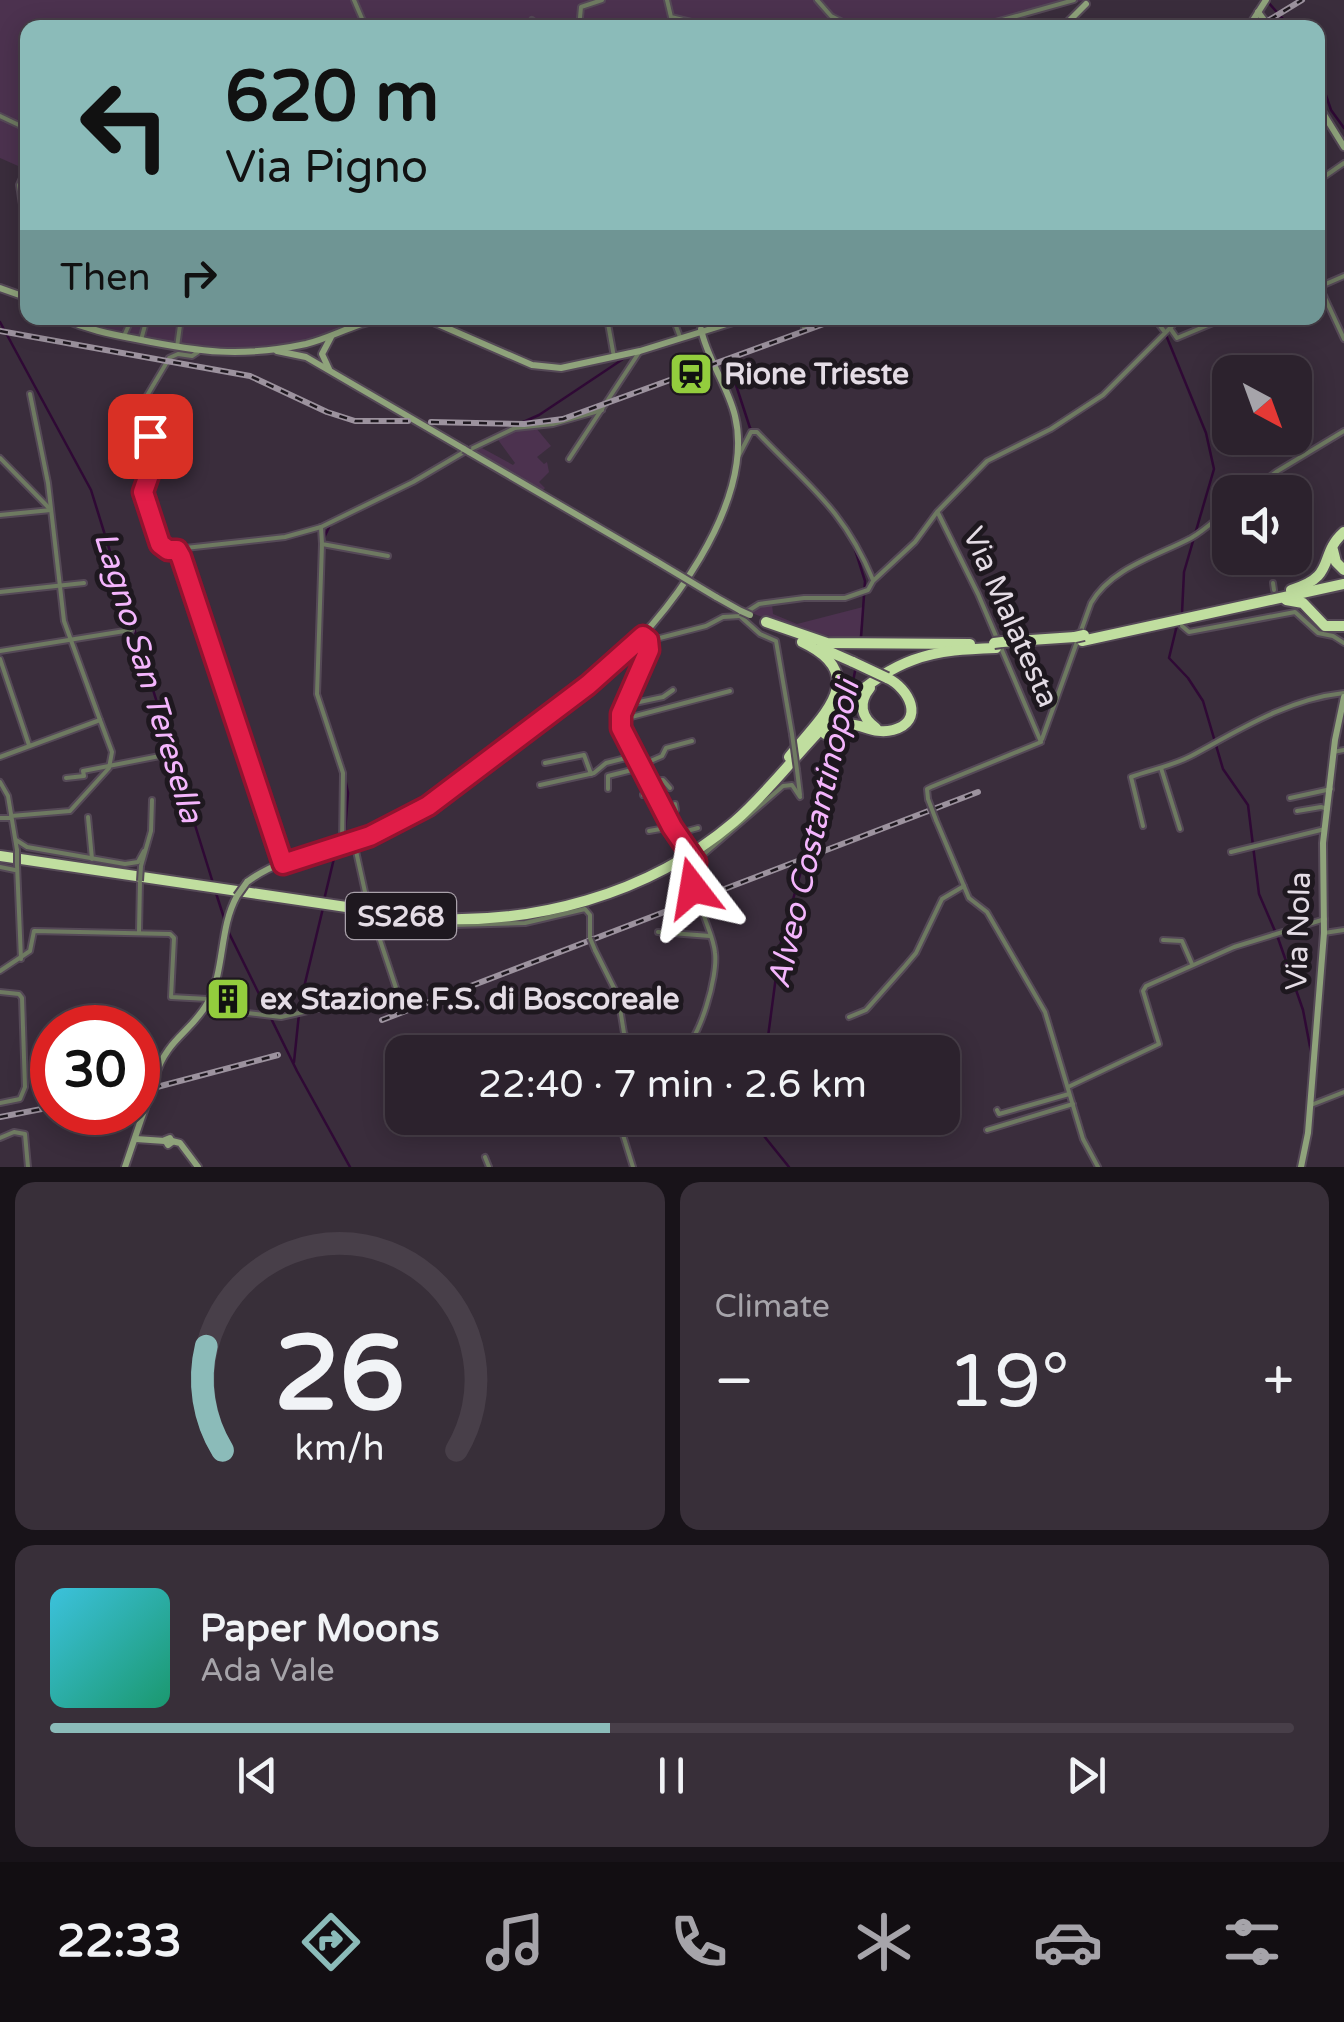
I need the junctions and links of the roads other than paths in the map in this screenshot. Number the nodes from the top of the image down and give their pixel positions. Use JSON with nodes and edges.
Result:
{"nodes":[{"id":1,"x":602,"y":0,"type":"edge"},
{"id":2,"x":667,"y":0,"type":"edge"},
{"id":3,"x":817,"y":0,"type":"edge"},
{"id":4,"x":1081,"y":2,"type":"edge"},
{"id":5,"x":579,"y":20,"type":"edge"},
{"id":6,"x":684,"y":20,"type":"edge"},
{"id":7,"x":839,"y":20,"type":"edge"},
{"id":8,"x":1007,"y":20,"type":"edge"},
{"id":9,"x":1325,"y":116,"type":"edge"},
{"id":10,"x":1344,"y":147,"type":"edge"},
{"id":11,"x":1325,"y":300,"type":"edge"},
{"id":12,"x":76,"y":325,"type":"edge"},
{"id":13,"x":128,"y":325,"type":"edge"},
{"id":14,"x":145,"y":325,"type":"edge"},
{"id":15,"x":181,"y":325,"type":"edge"},
{"id":16,"x":362,"y":325,"type":"edge"},
{"id":17,"x":441,"y":325,"type":"edge"},
{"id":18,"x":608,"y":325,"type":"edge"},
{"id":19,"x":675,"y":325,"type":"edge"},
{"id":20,"x":718,"y":325,"type":"edge"},
{"id":21,"x":805,"y":325,"type":"edge"},
{"id":22,"x":1159,"y":325,"type":"edge"},
{"id":23,"x":1208,"y":325,"type":"edge"},
{"id":24,"x":1170,"y":327,"type":"joint"},
{"id":25,"x":706,"y":328,"type":"junction"},
{"id":26,"x":804,"y":328,"type":"dead end"},
{"id":27,"x":336,"y":332,"type":"junction"},
{"id":28,"x":1164,"y":332,"type":"junction"},
{"id":29,"x":123,"y":336,"type":"junction"},
{"id":30,"x":327,"y":337,"type":"junction"},
{"id":31,"x":680,"y":337,"type":"junction"},
{"id":32,"x":1344,"y":339,"type":"edge"},
{"id":33,"x":141,"y":340,"type":"junction"},
{"id":34,"x":314,"y":342,"type":"junction"},
{"id":35,"x":266,"y":349,"type":"junction"},
{"id":36,"x":182,"y":351,"type":"junction"},
{"id":37,"x":640,"y":351,"type":"junction"},
{"id":38,"x":306,"y":357,"type":"junction"},
{"id":39,"x":614,"y":357,"type":"junction"},
{"id":40,"x":330,"y":370,"type":"junction"},
{"id":41,"x":30,"y":394,"type":"dead end"},
{"id":42,"x":142,"y":404,"type":"junction"},
{"id":43,"x":602,"y":410,"type":"junction"},
{"id":44,"x":1344,"y":431,"type":"edge"},
{"id":45,"x":467,"y":450,"type":"junction"},
{"id":46,"x":738,"y":457,"type":"junction"},
{"id":47,"x":0,"y":458,"type":"edge"},
{"id":48,"x":568,"y":459,"type":"dead end"},
{"id":49,"x":1272,"y":475,"type":"edge"},
{"id":50,"x":143,"y":488,"type":"junction"},
{"id":51,"x":51,"y":510,"type":"junction"},
{"id":52,"x":937,"y":512,"type":"junction"},
{"id":53,"x":0,"y":516,"type":"edge"},
{"id":54,"x":1212,"y":523,"type":"edge"},
{"id":55,"x":320,"y":528,"type":"junction"},
{"id":56,"x":1344,"y":532,"type":"edge"},
{"id":57,"x":322,"y":544,"type":"junction"},
{"id":58,"x":1334,"y":545,"type":"junction"},
{"id":59,"x":177,"y":550,"type":"junction"},
{"id":60,"x":388,"y":556,"type":"dead end"},
{"id":61,"x":1344,"y":570,"type":"edge"},
{"id":62,"x":873,"y":581,"type":"junction"},
{"id":63,"x":84,"y":583,"type":"dead end"},
{"id":64,"x":1344,"y":583,"type":"edge"},
{"id":65,"x":58,"y":585,"type":"junction"},
{"id":66,"x":0,"y":592,"type":"edge"},
{"id":67,"x":1274,"y":594,"type":"junction"},
{"id":68,"x":1239,"y":607,"type":"junction"},
{"id":69,"x":1281,"y":612,"type":"junction"},
{"id":70,"x":740,"y":613,"type":"junction"},
{"id":71,"x":1181,"y":620,"type":"junction"},
{"id":72,"x":1318,"y":621,"type":"junction"},
{"id":73,"x":766,"y":622,"type":"junction"},
{"id":74,"x":1344,"y":626,"type":"edge"},
{"id":75,"x":131,"y":630,"type":"dead end"},
{"id":76,"x":646,"y":638,"type":"junction"},
{"id":77,"x":71,"y":639,"type":"junction"},
{"id":78,"x":1344,"y":643,"type":"edge"},
{"id":79,"x":971,"y":644,"type":"junction"},
{"id":80,"x":999,"y":645,"type":"junction"},
{"id":81,"x":0,"y":650,"type":"edge"},
{"id":82,"x":0,"y":659,"type":"edge"},
{"id":83,"x":915,"y":659,"type":"junction"},
{"id":84,"x":673,"y":690,"type":"dead end"},
{"id":85,"x":730,"y":690,"type":"dead end"},
{"id":86,"x":1344,"y":695,"type":"edge"},
{"id":87,"x":850,"y":698,"type":"junction"},
{"id":88,"x":625,"y":705,"type":"junction"},
{"id":89,"x":100,"y":720,"type":"junction"},
{"id":90,"x":620,"y":720,"type":"junction"},
{"id":91,"x":877,"y":729,"type":"junction"},
{"id":92,"x":692,"y":741,"type":"dead end"},
{"id":93,"x":1040,"y":742,"type":"junction"},
{"id":94,"x":29,"y":745,"type":"junction"},
{"id":95,"x":1344,"y":750,"type":"edge"},
{"id":96,"x":1333,"y":752,"type":"junction"},
{"id":97,"x":170,"y":754,"type":"dead end"},
{"id":98,"x":634,"y":756,"type":"junction"},
{"id":99,"x":0,"y":757,"type":"edge"},
{"id":100,"x":545,"y":764,"type":"dead end"},
{"id":101,"x":791,"y":766,"type":"junction"},
{"id":102,"x":640,"y":767,"type":"junction"},
{"id":103,"x":109,"y":768,"type":"junction"},
{"id":104,"x":1162,"y":768,"type":"junction"},
{"id":105,"x":591,"y":774,"type":"junction"},
{"id":106,"x":66,"y":778,"type":"dead end"},
{"id":107,"x":0,"y":782,"type":"edge"},
{"id":108,"x":649,"y":782,"type":"junction"},
{"id":109,"x":540,"y":785,"type":"dead end"},
{"id":110,"x":670,"y":788,"type":"dead end"},
{"id":111,"x":608,"y":789,"type":"dead end"},
{"id":112,"x":1330,"y":789,"type":"junction"},
{"id":113,"x":655,"y":792,"type":"junction"},
{"id":114,"x":643,"y":796,"type":"dead end"},
{"id":115,"x":1290,"y":798,"type":"dead end"},
{"id":116,"x":152,"y":800,"type":"dead end"},
{"id":117,"x":676,"y":804,"type":"dead end"},
{"id":118,"x":662,"y":806,"type":"junction"},
{"id":119,"x":1297,"y":810,"type":"dead end"},
{"id":120,"x":1328,"y":810,"type":"junction"},
{"id":121,"x":11,"y":817,"type":"junction"},
{"id":122,"x":88,"y":817,"type":"dead end"},
{"id":123,"x":0,"y":818,"type":"edge"},
{"id":124,"x":1144,"y":826,"type":"dead end"},
{"id":125,"x":672,"y":827,"type":"junction"},
{"id":126,"x":698,"y":828,"type":"dead end"},
{"id":127,"x":1180,"y":828,"type":"dead end"},
{"id":128,"x":1325,"y":829,"type":"junction"},
{"id":129,"x":649,"y":831,"type":"dead end"},
{"id":130,"x":676,"y":834,"type":"junction"},
{"id":131,"x":16,"y":840,"type":"junction"},
{"id":132,"x":354,"y":842,"type":"junction"},
{"id":133,"x":342,"y":845,"type":"junction"},
{"id":134,"x":144,"y":851,"type":"junction"},
{"id":135,"x":1232,"y":852,"type":"dead end"},
{"id":136,"x":0,"y":853,"type":"edge"},
{"id":137,"x":92,"y":859,"type":"junction"},
{"id":138,"x":283,"y":864,"type":"junction"},
{"id":139,"x":16,"y":867,"type":"junction"},
{"id":140,"x":0,"y":868,"type":"edge"},
{"id":141,"x":693,"y":885,"type":"junction"},
{"id":142,"x":964,"y":886,"type":"junction"},
{"id":143,"x":1325,"y":920,"type":"junction"},
{"id":144,"x":376,"y":927,"type":"junction"},
{"id":145,"x":1344,"y":930,"type":"edge"},
{"id":146,"x":139,"y":932,"type":"junction"},
{"id":147,"x":658,"y":932,"type":"dead end"},
{"id":148,"x":1324,"y":932,"type":"junction"},
{"id":149,"x":710,"y":936,"type":"junction"},
{"id":150,"x":1163,"y":940,"type":"dead end"},
{"id":151,"x":21,"y":959,"type":"junction"},
{"id":152,"x":1192,"y":964,"type":"junction"},
{"id":153,"x":0,"y":971,"type":"edge"},
{"id":154,"x":0,"y":992,"type":"edge"},
{"id":155,"x":211,"y":996,"type":"junction"},
{"id":156,"x":204,"y":1008,"type":"junction"},
{"id":157,"x":850,"y":1017,"type":"dead end"},
{"id":158,"x":625,"y":1035,"type":"edge"},
{"id":159,"x":696,"y":1035,"type":"edge"},
{"id":160,"x":160,"y":1062,"type":"edge"},
{"id":161,"x":1068,"y":1091,"type":"junction"},
{"id":162,"x":1344,"y":1092,"type":"edge"},
{"id":163,"x":0,"y":1102,"type":"edge"},
{"id":164,"x":1073,"y":1104,"type":"junction"},
{"id":165,"x":1311,"y":1105,"type":"junction"},
{"id":166,"x":997,"y":1110,"type":"dead end"},
{"id":167,"x":987,"y":1130,"type":"dead end"},
{"id":168,"x":137,"y":1135,"type":"joint"},
{"id":169,"x":623,"y":1135,"type":"edge"},
{"id":170,"x":0,"y":1138,"type":"edge"},
{"id":171,"x":485,"y":1156,"type":"dead end"},
{"id":172,"x":28,"y":1167,"type":"edge"},
{"id":173,"x":125,"y":1167,"type":"edge"},
{"id":174,"x":198,"y":1167,"type":"edge"},
{"id":175,"x":490,"y":1167,"type":"edge"},
{"id":176,"x":633,"y":1167,"type":"edge"},
{"id":177,"x":1098,"y":1167,"type":"edge"},
{"id":178,"x":1301,"y":1167,"type":"edge"}],
"edges":[{"from":1,"to":5,"type":"street"},
{"from":2,"to":6,"type":"street"},
{"from":3,"to":7,"type":"street"},
{"from":4,"to":8,"type":"street"},
{"from":9,"to":10,"type":"street"},
{"from":11,"to":32,"type":"street"},
{"from":12,"to":29,"type":"street"},
{"from":13,"to":29,"type":"street"},
{"from":14,"to":33,"type":"street"},
{"from":15,"to":36,"type":"street"},
{"from":16,"to":27,"type":"street"},
{"from":17,"to":39,"type":"street"},
{"from":18,"to":39,"type":"street"},
{"from":19,"to":31,"type":"street"},
{"from":20,"to":25,"type":"street"},
{"from":21,"to":26,"type":"street"},
{"from":22,"to":28,"type":"street"},
{"from":23,"to":24,"type":"street"},
{"from":24,"to":28,"type":"street"},
{"from":25,"to":31,"type":"street"},
{"from":25,"to":46,"type":"street"},
{"from":27,"to":30,"type":"street"},
{"from":27,"to":40,"type":"street"},
{"from":28,"to":52,"type":"street"},
{"from":29,"to":33,"type":"street"},
{"from":30,"to":34,"type":"street"},
{"from":30,"to":38,"type":"street"},
{"from":31,"to":37,"type":"street"},
{"from":33,"to":36,"type":"street"},
{"from":34,"to":35,"type":"street"},
{"from":34,"to":38,"type":"street"},
{"from":35,"to":36,"type":"street"},
{"from":35,"to":38,"type":"street"},
{"from":36,"to":42,"type":"street"},
{"from":37,"to":39,"type":"street"},
{"from":37,"to":43,"type":"street"},
{"from":38,"to":40,"type":"street"},
{"from":40,"to":45,"type":"street"},
{"from":41,"to":51,"type":"street"},
{"from":42,"to":50,"type":"street"},
{"from":42,"to":50,"type":"street"},
{"from":43,"to":45,"type":"street"},
{"from":43,"to":48,"type":"street"},
{"from":44,"to":49,"type":"street"},
{"from":45,"to":55,"type":"street"},
{"from":45,"to":70,"type":"street","bridge":true},
{"from":46,"to":62,"type":"street"},
{"from":46,"to":76,"type":"street"},
{"from":47,"to":51,"type":"street"},
{"from":50,"to":59,"type":"street"},
{"from":51,"to":53,"type":"street"},
{"from":51,"to":65,"type":"street"},
{"from":52,"to":62,"type":"street"},
{"from":52,"to":93,"type":"street","name":"Via Malatesta"},
{"from":54,"to":93,"type":"street","name":"Via Malatesta"},
{"from":55,"to":57,"type":"street"},
{"from":55,"to":59,"type":"street"},
{"from":56,"to":58,"type":"highway","number":"SS268"},
{"from":57,"to":60,"type":"street"},
{"from":57,"to":133,"type":"street"},
{"from":58,"to":61,"type":"highway"},
{"from":58,"to":67,"type":"highway","number":"SS268"},
{"from":59,"to":138,"type":"street"},
{"from":62,"to":70,"type":"street"},
{"from":63,"to":65,"type":"street"},
{"from":64,"to":67,"type":"highway","number":"SS268"},
{"from":64,"to":68,"type":"highway","number":"SS268"},
{"from":64,"to":72,"type":"highway"},
{"from":65,"to":66,"type":"street"},
{"from":65,"to":77,"type":"street"},
{"from":67,"to":69,"type":"street"},
{"from":67,"to":71,"type":"highway","number":"SS268"},
{"from":68,"to":71,"type":"highway","number":"SS268"},
{"from":68,"to":72,"type":"highway","number":"SS268"},
{"from":69,"to":71,"type":"street"},
{"from":69,"to":78,"type":"street"},
{"from":70,"to":73,"type":"street","bridge":true},
{"from":70,"to":76,"type":"street"},
{"from":70,"to":101,"type":"street","bridge":true},
{"from":71,"to":80,"type":"highway","number":"SS268"},
{"from":72,"to":74,"type":"highway","number":"SS268"},
{"from":73,"to":79,"type":"highway"},
{"from":73,"to":91,"type":"highway","bridge":true},
{"from":73,"to":101,"type":"highway"},
{"from":75,"to":77,"type":"street"},
{"from":76,"to":88,"type":"street"},
{"from":76,"to":132,"type":"street"},
{"from":77,"to":81,"type":"street"},
{"from":77,"to":89,"type":"street"},
{"from":79,"to":80,"type":"highway","number":"SS268"},
{"from":79,"to":87,"type":"highway","number":"SS268"},
{"from":80,"to":83,"type":"highway","number":"SS268"},
{"from":82,"to":94,"type":"street"},
{"from":83,"to":87,"type":"highway","number":"SS268"},
{"from":83,"to":91,"type":"highway"},
{"from":84,"to":88,"type":"street"},
{"from":85,"to":90,"type":"street"},
{"from":86,"to":96,"type":"street","name":"Via Nola"},
{"from":86,"to":104,"type":"street"},
{"from":87,"to":101,"type":"highway","number":"SS268"},
{"from":88,"to":90,"type":"street"},
{"from":89,"to":94,"type":"street"},
{"from":89,"to":103,"type":"street"},
{"from":90,"to":98,"type":"street"},
{"from":91,"to":101,"type":"highway"},
{"from":92,"to":102,"type":"street"},
{"from":93,"to":142,"type":"street","name":"Via Malatesta","bridge":true},
{"from":94,"to":99,"type":"street"},
{"from":95,"to":96,"type":"street"},
{"from":96,"to":112,"type":"street","name":"Via Nola"},
{"from":97,"to":103,"type":"street"},
{"from":98,"to":102,"type":"street"},
{"from":98,"to":105,"type":"street"},
{"from":100,"to":105,"type":"street"},
{"from":101,"to":136,"type":"highway","number":"SS268"},
{"from":101,"to":141,"type":"street"},
{"from":102,"to":108,"type":"street"},
{"from":102,"to":111,"type":"street"},
{"from":103,"to":106,"type":"street"},
{"from":103,"to":121,"type":"street"},
{"from":104,"to":124,"type":"street"},
{"from":104,"to":127,"type":"street"},
{"from":105,"to":109,"type":"street"},
{"from":107,"to":121,"type":"street"},
{"from":108,"to":110,"type":"street"},
{"from":108,"to":113,"type":"street"},
{"from":112,"to":115,"type":"street"},
{"from":112,"to":120,"type":"street","name":"Via Nola"},
{"from":113,"to":114,"type":"street"},
{"from":113,"to":118,"type":"street"},
{"from":116,"to":134,"type":"street"},
{"from":117,"to":118,"type":"street"},
{"from":118,"to":125,"type":"street"},
{"from":119,"to":120,"type":"street"},
{"from":120,"to":128,"type":"street","name":"Via Nola"},
{"from":121,"to":123,"type":"street"},
{"from":121,"to":131,"type":"street"},
{"from":122,"to":137,"type":"street"},
{"from":125,"to":129,"type":"street"},
{"from":125,"to":130,"type":"street"},
{"from":126,"to":130,"type":"street"},
{"from":128,"to":135,"type":"street"},
{"from":128,"to":143,"type":"street","name":"Via Nola"},
{"from":130,"to":141,"type":"street","bridge":true},
{"from":131,"to":137,"type":"street"},
{"from":131,"to":139,"type":"street","bridge":true},
{"from":132,"to":133,"type":"street"},
{"from":132,"to":144,"type":"street","bridge":true},
{"from":133,"to":138,"type":"street"},
{"from":134,"to":137,"type":"street"},
{"from":134,"to":146,"type":"street","bridge":true},
{"from":138,"to":155,"type":"street","bridge":true},
{"from":139,"to":140,"type":"street"},
{"from":139,"to":151,"type":"street"},
{"from":141,"to":149,"type":"street","bridge":true},
{"from":142,"to":157,"type":"street"},
{"from":142,"to":161,"type":"street","name":"Via Malatesta"},
{"from":143,"to":148,"type":"street","name":"Via Nola"},
{"from":143,"to":152,"type":"street"},
{"from":144,"to":156,"type":"street"},
{"from":144,"to":158,"type":"street","bridge":true},
{"from":145,"to":148,"type":"street"},
{"from":146,"to":151,"type":"street"},
{"from":146,"to":155,"type":"street"},
{"from":147,"to":149,"type":"street"},
{"from":148,"to":165,"type":"street","name":"Via Nola"},
{"from":149,"to":159,"type":"street"},
{"from":150,"to":152,"type":"street"},
{"from":151,"to":153,"type":"street"},
{"from":152,"to":161,"type":"street"},
{"from":154,"to":163,"type":"street"},
{"from":155,"to":156,"type":"street"},
{"from":156,"to":160,"type":"street","bridge":true},
{"from":161,"to":164,"type":"street","name":"Via Malatesta"},
{"from":161,"to":166,"type":"street"},
{"from":162,"to":165,"type":"street"},
{"from":164,"to":167,"type":"street"},
{"from":164,"to":177,"type":"street","name":"Via Malatesta"},
{"from":165,"to":178,"type":"street","name":"Via Nola"},
{"from":168,"to":173,"type":"street"},
{"from":168,"to":174,"type":"street"},
{"from":169,"to":176,"type":"street"},
{"from":170,"to":172,"type":"street"},
{"from":171,"to":175,"type":"street"}]}
